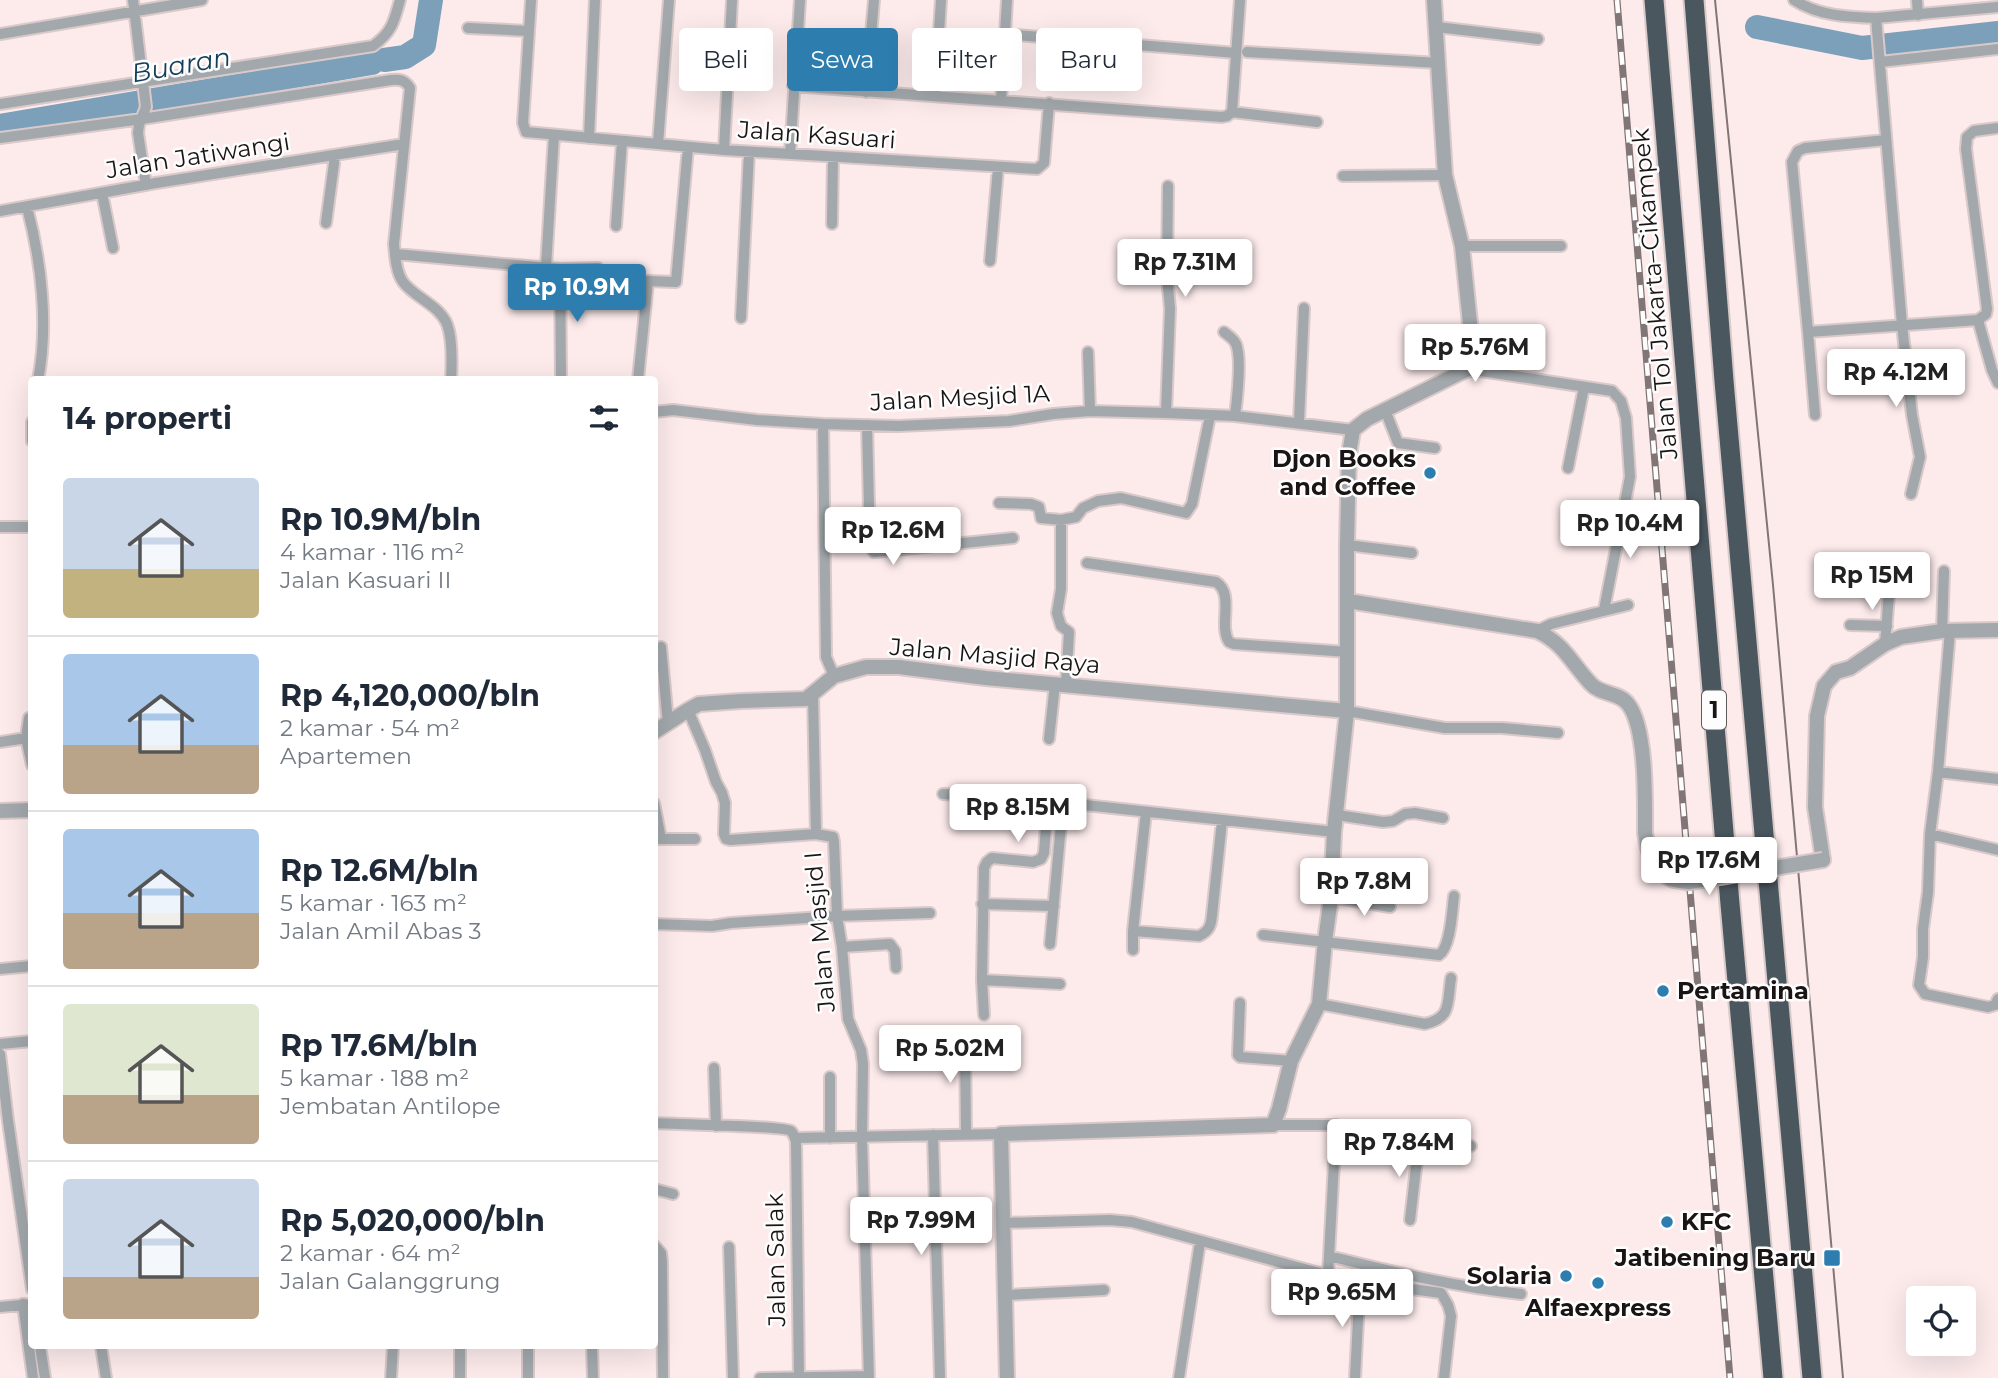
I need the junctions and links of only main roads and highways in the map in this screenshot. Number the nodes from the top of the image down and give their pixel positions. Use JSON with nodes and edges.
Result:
{"nodes":[{"id":1,"x":1654,"y":0,"type":"edge"},
{"id":2,"x":1694,"y":0,"type":"edge"},
{"id":3,"x":1773,"y":1378,"type":"edge"},
{"id":4,"x":1812,"y":1378,"type":"edge"}],
"edges":[{"from":1,"to":3,"type":"highway","name":"Jalan Tol Jakarta–Cikampek","number":"1"},
{"from":2,"to":4,"type":"highway","number":"1"}]}
